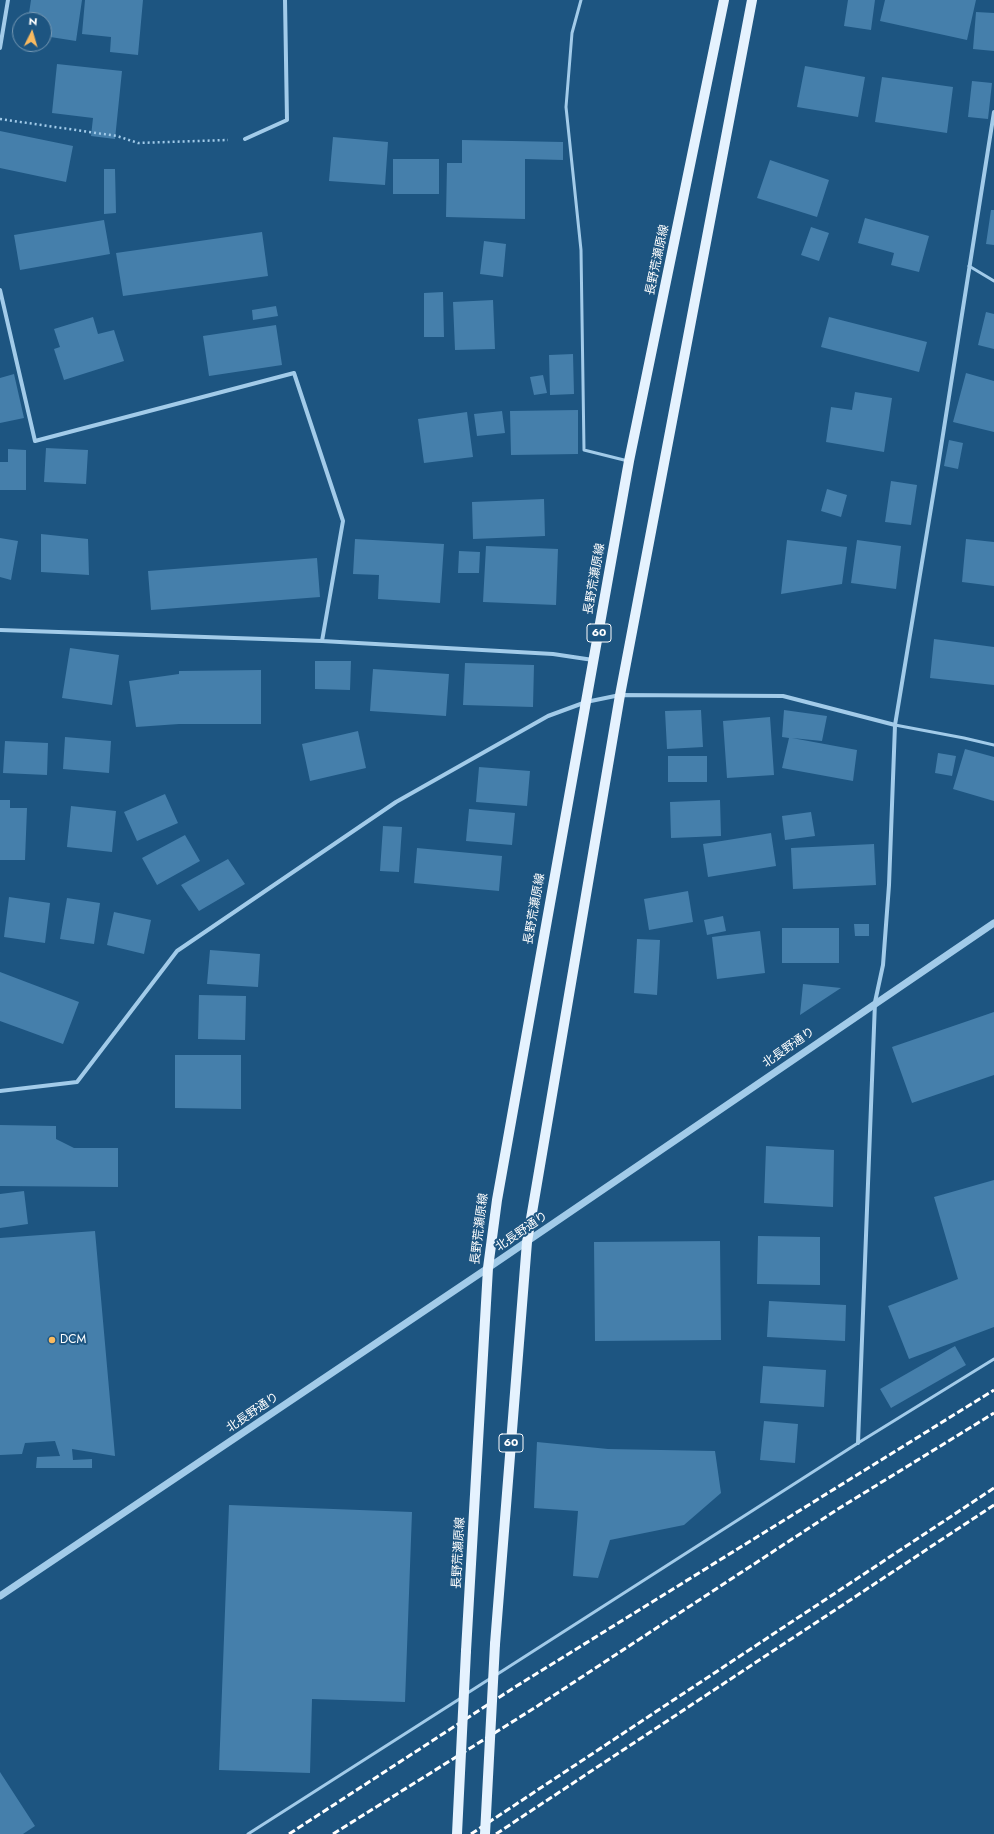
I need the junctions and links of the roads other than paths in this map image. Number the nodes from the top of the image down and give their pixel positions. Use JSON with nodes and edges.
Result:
{"nodes":[{"id":1,"x":8,"y":0,"type":"edge"},
{"id":2,"x":285,"y":0,"type":"edge"},
{"id":3,"x":581,"y":0,"type":"edge"},
{"id":4,"x":724,"y":0,"type":"edge"},
{"id":5,"x":752,"y":0,"type":"edge"},
{"id":6,"x":0,"y":48,"type":"edge"},
{"id":7,"x":994,"y":112,"type":"edge"},
{"id":8,"x":245,"y":139,"type":"road end"},
{"id":9,"x":969,"y":266,"type":"junction"},
{"id":10,"x":994,"y":281,"type":"edge"},
{"id":11,"x":0,"y":290,"type":"edge"},
{"id":12,"x":630,"y":461,"type":"junction"},
{"id":13,"x":0,"y":630,"type":"edge"},
{"id":14,"x":322,"y":641,"type":"junction"},
{"id":15,"x":594,"y":660,"type":"junction"},
{"id":16,"x":620,"y":695,"type":"junction"},
{"id":17,"x":586,"y":702,"type":"junction"},
{"id":18,"x":895,"y":725,"type":"junction"},
{"id":19,"x":994,"y":745,"type":"edge"},
{"id":20,"x":994,"y":923,"type":"edge"},
{"id":21,"x":875,"y":1002,"type":"junction"},
{"id":22,"x":0,"y":1091,"type":"edge"},
{"id":23,"x":527,"y":1242,"type":"junction"},
{"id":24,"x":488,"y":1268,"type":"junction"},
{"id":25,"x":994,"y":1359,"type":"edge"},
{"id":26,"x":858,"y":1443,"type":"junction"},
{"id":27,"x":0,"y":1596,"type":"edge"},
{"id":28,"x":248,"y":1834,"type":"edge"},
{"id":29,"x":457,"y":1834,"type":"edge"},
{"id":30,"x":485,"y":1834,"type":"edge"}],
"edges":[{"from":1,"to":6,"type":"street"},
{"from":2,"to":8,"type":"street"},
{"from":3,"to":12,"type":"lane"},
{"from":4,"to":12,"type":"main road","name":"長野荒瀬原線","number":"60"},
{"from":5,"to":16,"type":"main road","number":"60"},
{"from":7,"to":9,"type":"street"},
{"from":9,"to":10,"type":"lane"},
{"from":9,"to":18,"type":"street"},
{"from":11,"to":14,"type":"street"},
{"from":12,"to":15,"type":"main road","name":"長野荒瀬原線","number":"60"},
{"from":13,"to":14,"type":"street"},
{"from":14,"to":15,"type":"street"},
{"from":15,"to":17,"type":"main road","name":"長野荒瀬原線","number":"60"},
{"from":16,"to":17,"type":"street"},
{"from":16,"to":18,"type":"street"},
{"from":16,"to":23,"type":"main road","number":"60"},
{"from":17,"to":22,"type":"street"},
{"from":17,"to":24,"type":"main road","name":"長野荒瀬原線","number":"60"},
{"from":18,"to":19,"type":"lane"},
{"from":18,"to":21,"type":"street"},
{"from":20,"to":21,"type":"street","name":"北長野通り"},
{"from":21,"to":23,"type":"street","name":"北長野通り"},
{"from":21,"to":26,"type":"street"},
{"from":23,"to":24,"type":"street","name":"北長野通り"},
{"from":23,"to":30,"type":"main road","number":"60","bridge":true},
{"from":24,"to":27,"type":"street","name":"北長野通り"},
{"from":24,"to":29,"type":"main road","name":"長野荒瀬原線","number":"60","bridge":true},
{"from":25,"to":26,"type":"lane"},
{"from":26,"to":28,"type":"lane"}]}
